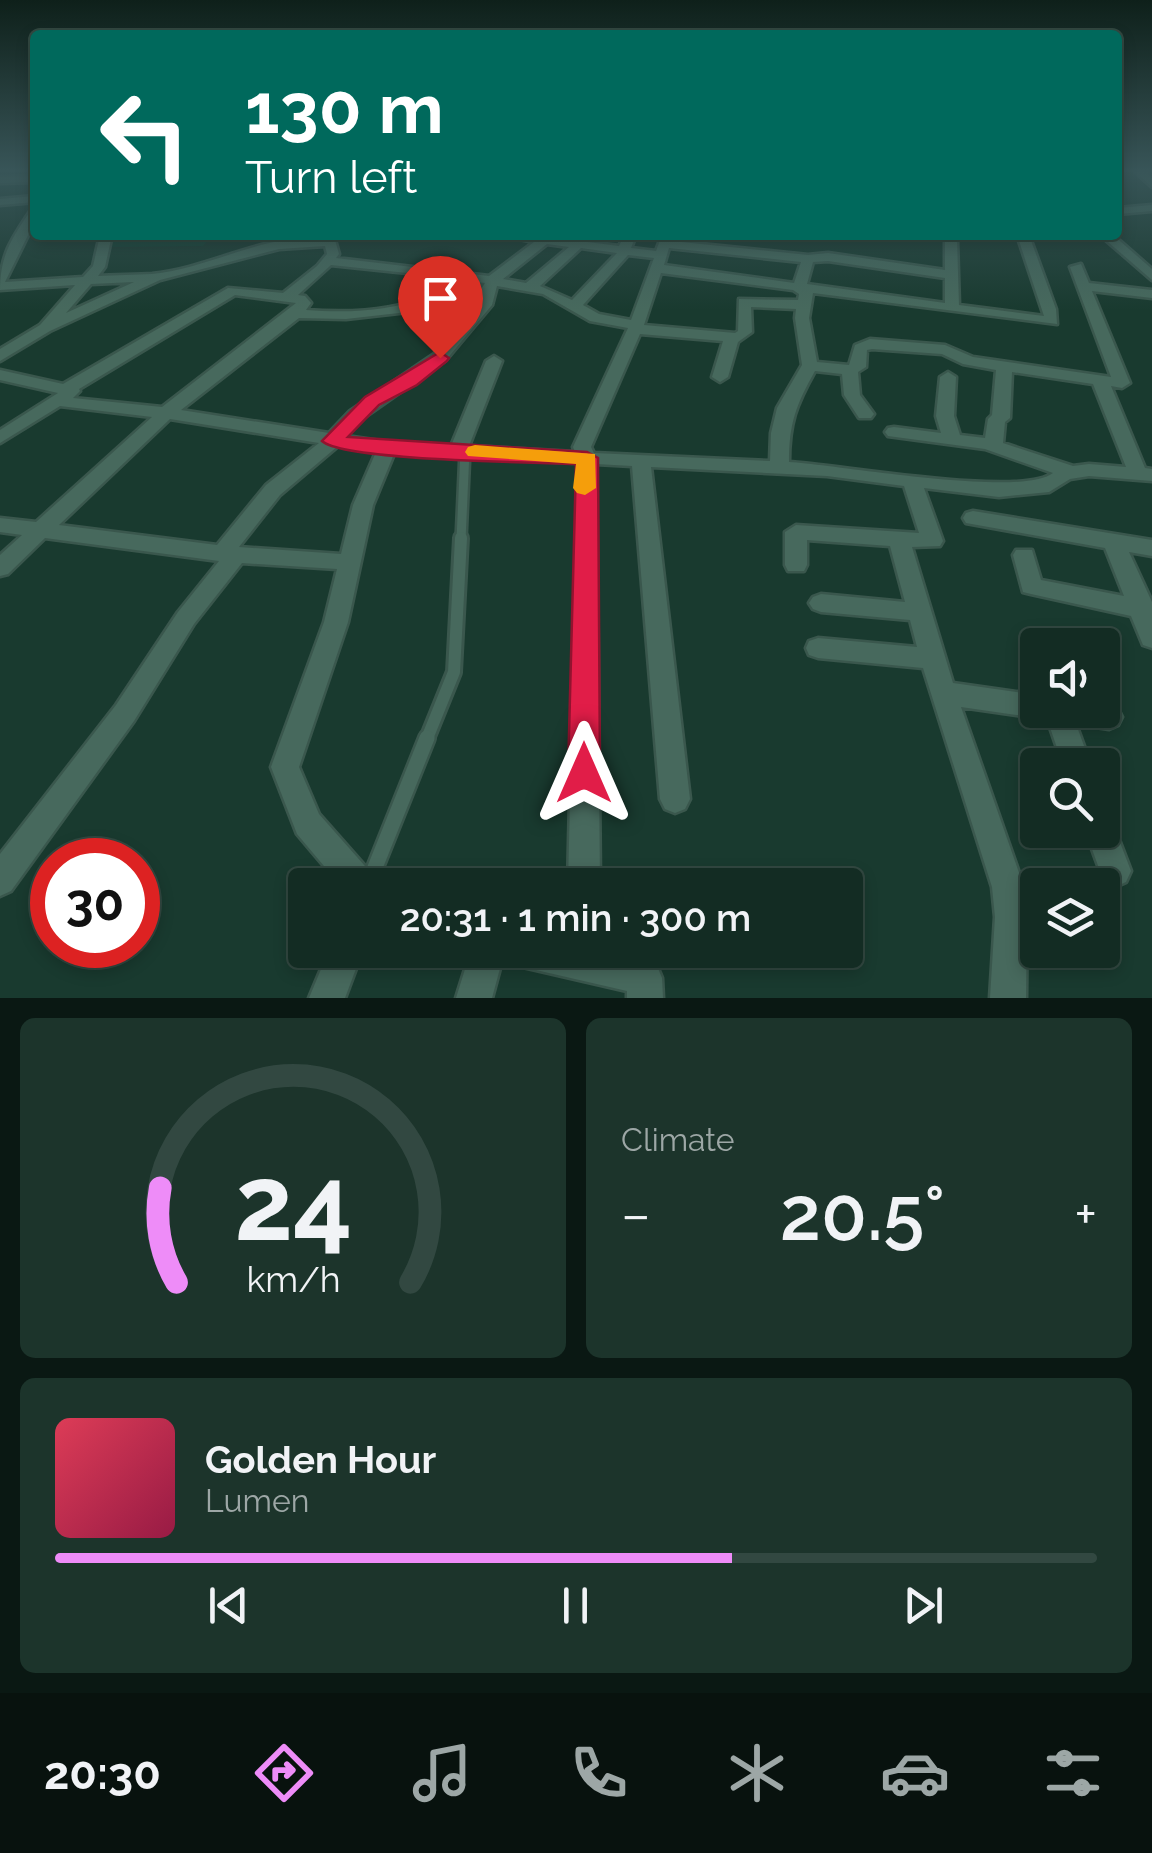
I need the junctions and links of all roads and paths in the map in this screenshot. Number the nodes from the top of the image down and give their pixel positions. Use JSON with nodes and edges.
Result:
{"nodes":[{"id":1,"x":30,"y":220,"type":"edge"},
{"id":2,"x":105,"y":240,"type":"edge"},
{"id":3,"x":336,"y":240,"type":"edge"},
{"id":4,"x":531,"y":240,"type":"edge"},
{"id":5,"x":628,"y":240,"type":"edge"},
{"id":6,"x":951,"y":240,"type":"edge"},
{"id":7,"x":1024,"y":240,"type":"edge"},
{"id":8,"x":1112,"y":240,"type":"edge"},
{"id":9,"x":569,"y":241,"type":"edge"},
{"id":10,"x":542,"y":242,"type":"junction"},
{"id":11,"x":331,"y":243,"type":"junction"},
{"id":12,"x":623,"y":250,"type":"junction"},
{"id":13,"x":661,"y":250,"type":"edge"},
{"id":14,"x":808,"y":259,"type":"junction"},
{"id":15,"x":329,"y":262,"type":"junction"},
{"id":16,"x":1076,"y":267,"type":"dead end"},
{"id":17,"x":953,"y":275,"type":"junction"},
{"id":18,"x":472,"y":276,"type":"junction"},
{"id":19,"x":1152,"y":276,"type":"edge"},
{"id":20,"x":154,"y":277,"type":"junction"},
{"id":21,"x":494,"y":280,"type":"junction"},
{"id":22,"x":86,"y":281,"type":"junction"},
{"id":23,"x":0,"y":283,"type":"edge"},
{"id":24,"x":1084,"y":286,"type":"junction"},
{"id":25,"x":530,"y":287,"type":"junction"},
{"id":26,"x":1152,"y":294,"type":"edge"},
{"id":27,"x":803,"y":295,"type":"junction"},
{"id":28,"x":284,"y":298,"type":"junction"},
{"id":29,"x":576,"y":305,"type":"junction"},
{"id":30,"x":952,"y":308,"type":"junction"},
{"id":31,"x":296,"y":314,"type":"junction"},
{"id":32,"x":636,"y":327,"type":"junction"},
{"id":33,"x":45,"y":328,"type":"junction"},
{"id":34,"x":732,"y":338,"type":"junction"},
{"id":35,"x":0,"y":356,"type":"edge"},
{"id":36,"x":494,"y":361,"type":"dead end"},
{"id":37,"x":810,"y":366,"type":"junction"},
{"id":38,"x":1004,"y":367,"type":"junction"},
{"id":39,"x":850,"y":370,"type":"junction"},
{"id":40,"x":0,"y":375,"type":"edge"},
{"id":41,"x":720,"y":377,"type":"dead end"},
{"id":42,"x":948,"y":377,"type":"dead end"},
{"id":43,"x":1100,"y":380,"type":"junction"},
{"id":44,"x":62,"y":395,"type":"junction"},
{"id":45,"x":166,"y":412,"type":"junction"},
{"id":46,"x":865,"y":414,"type":"dead end"},
{"id":47,"x":894,"y":432,"type":"dead end"},
{"id":48,"x":0,"y":438,"type":"edge"},
{"id":49,"x":952,"y":440,"type":"junction"},
{"id":50,"x":332,"y":441,"type":"junction"},
{"id":51,"x":994,"y":446,"type":"junction"},
{"id":52,"x":387,"y":448,"type":"junction"},
{"id":53,"x":461,"y":451,"type":"junction"},
{"id":54,"x":587,"y":458,"type":"junction"},
{"id":55,"x":641,"y":460,"type":"junction"},
{"id":56,"x":778,"y":468,"type":"junction"},
{"id":57,"x":1073,"y":473,"type":"junction"},
{"id":58,"x":1145,"y":475,"type":"edge"},
{"id":59,"x":912,"y":480,"type":"junction"},
{"id":60,"x":972,"y":518,"type":"dead end"},
{"id":61,"x":0,"y":525,"type":"edge"},
{"id":62,"x":40,"y":529,"type":"junction"},
{"id":63,"x":899,"y":539,"type":"junction"},
{"id":64,"x":1114,"y":542,"type":"junction"},
{"id":65,"x":1152,"y":548,"type":"edge"},
{"id":66,"x":229,"y":554,"type":"junction"},
{"id":67,"x":1024,"y":555,"type":"dead end"},
{"id":68,"x":350,"y":562,"type":"junction"},
{"id":69,"x":796,"y":565,"type":"dead end"},
{"id":70,"x":0,"y":568,"type":"edge"},
{"id":71,"x":821,"y":603,"type":"dead end"},
{"id":72,"x":1146,"y":610,"type":"edge"},
{"id":73,"x":918,"y":612,"type":"junction"},
{"id":74,"x":1152,"y":638,"type":"edge"},
{"id":75,"x":818,"y":648,"type":"dead end"},
{"id":76,"x":933,"y":659,"type":"junction"},
{"id":77,"x":943,"y":692,"type":"junction"},
{"id":78,"x":1020,"y":704,"type":"edge"},
{"id":79,"x":675,"y":799,"type":"dead end"},
{"id":80,"x":348,"y":868,"type":"edge"},
{"id":81,"x":371,"y":868,"type":"edge"},
{"id":82,"x":584,"y":868,"type":"edge"},
{"id":83,"x":0,"y":880,"type":"edge"},
{"id":84,"x":339,"y":968,"type":"edge"},
{"id":85,"x":483,"y":968,"type":"edge"},
{"id":86,"x":616,"y":968,"type":"edge"},
{"id":87,"x":327,"y":998,"type":"edge"},
{"id":88,"x":474,"y":998,"type":"edge"},
{"id":89,"x":645,"y":998,"type":"edge"},
{"id":90,"x":1008,"y":998,"type":"edge"}],
"edges":[{"from":1,"to":23,"type":"street"},
{"from":2,"to":22,"type":"street"},
{"from":3,"to":11,"type":"street"},
{"from":4,"to":10,"type":"street"},
{"from":5,"to":12,"type":"street"},
{"from":6,"to":17,"type":"street"},
{"from":7,"to":30,"type":"street"},
{"from":8,"to":19,"type":"street"},
{"from":9,"to":10,"type":"street"},
{"from":9,"to":12,"type":"street"},
{"from":9,"to":25,"type":"street"},
{"from":10,"to":21,"type":"street"},
{"from":11,"to":15,"type":"street"},
{"from":11,"to":20,"type":"street"},
{"from":12,"to":13,"type":"street"},
{"from":12,"to":29,"type":"street"},
{"from":13,"to":14,"type":"street"},
{"from":13,"to":27,"type":"street"},
{"from":13,"to":32,"type":"street"},
{"from":14,"to":17,"type":"street"},
{"from":14,"to":27,"type":"street"},
{"from":15,"to":18,"type":"street"},
{"from":15,"to":28,"type":"street"},
{"from":16,"to":24,"type":"street"},
{"from":17,"to":30,"type":"street"},
{"from":18,"to":21,"type":"street"},
{"from":18,"to":31,"type":"street"},
{"from":20,"to":22,"type":"street"},
{"from":20,"to":33,"type":"street"},
{"from":21,"to":25,"type":"street"},
{"from":21,"to":50,"type":"street"},
{"from":22,"to":23,"type":"street"},
{"from":22,"to":33,"type":"street"},
{"from":24,"to":26,"type":"street"},
{"from":24,"to":43,"type":"street"},
{"from":25,"to":29,"type":"street"},
{"from":27,"to":30,"type":"street"},
{"from":27,"to":34,"type":"street"},
{"from":27,"to":37,"type":"street"},
{"from":28,"to":31,"type":"street"},
{"from":28,"to":44,"type":"street"},
{"from":29,"to":32,"type":"street"},
{"from":31,"to":45,"type":"street"},
{"from":32,"to":34,"type":"street"},
{"from":32,"to":54,"type":"street"},
{"from":33,"to":35,"type":"street"},
{"from":34,"to":41,"type":"street"},
{"from":36,"to":53,"type":"street"},
{"from":37,"to":39,"type":"street"},
{"from":37,"to":56,"type":"street"},
{"from":38,"to":39,"type":"street"},
{"from":38,"to":43,"type":"street"},
{"from":38,"to":51,"type":"street"},
{"from":39,"to":46,"type":"street"},
{"from":40,"to":44,"type":"street"},
{"from":42,"to":49,"type":"street"},
{"from":43,"to":58,"type":"street"},
{"from":44,"to":45,"type":"street"},
{"from":44,"to":48,"type":"street"},
{"from":45,"to":50,"type":"street"},
{"from":45,"to":62,"type":"street"},
{"from":47,"to":49,"type":"street"},
{"from":49,"to":51,"type":"street"},
{"from":50,"to":52,"type":"street"},
{"from":50,"to":66,"type":"street"},
{"from":51,"to":57,"type":"street"},
{"from":52,"to":53,"type":"street"},
{"from":52,"to":68,"type":"street"},
{"from":53,"to":54,"type":"street"},
{"from":53,"to":81,"type":"lane"},
{"from":54,"to":55,"type":"street"},
{"from":54,"to":82,"type":"street"},
{"from":55,"to":56,"type":"street"},
{"from":55,"to":79,"type":"street"},
{"from":56,"to":59,"type":"street"},
{"from":57,"to":58,"type":"street"},
{"from":57,"to":59,"type":"street"},
{"from":59,"to":63,"type":"street"},
{"from":60,"to":64,"type":"street"},
{"from":61,"to":62,"type":"street"},
{"from":62,"to":66,"type":"street"},
{"from":62,"to":70,"type":"street"},
{"from":63,"to":69,"type":"street"},
{"from":63,"to":73,"type":"street"},
{"from":64,"to":65,"type":"street"},
{"from":64,"to":72,"type":"street"},
{"from":66,"to":68,"type":"street"},
{"from":66,"to":83,"type":"street"},
{"from":67,"to":72,"type":"street"},
{"from":68,"to":80,"type":"street"},
{"from":71,"to":73,"type":"street"},
{"from":72,"to":74,"type":"street"},
{"from":73,"to":76,"type":"street"},
{"from":75,"to":76,"type":"street"},
{"from":76,"to":77,"type":"street"},
{"from":77,"to":78,"type":"street"},
{"from":77,"to":90,"type":"street"},
{"from":84,"to":87,"type":"street"},
{"from":85,"to":88,"type":"street"},
{"from":86,"to":89,"type":"street"}]}
